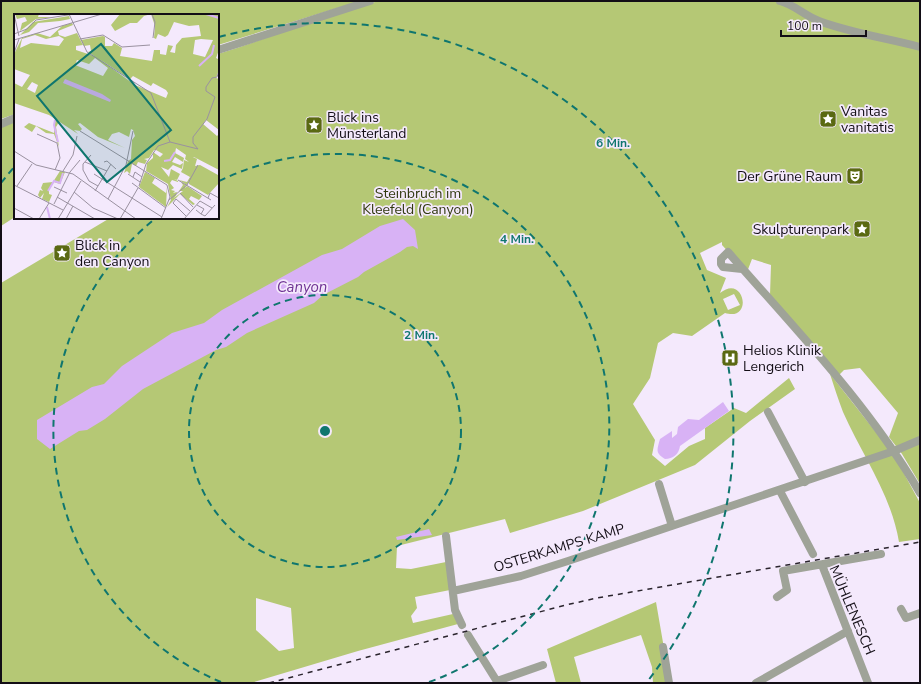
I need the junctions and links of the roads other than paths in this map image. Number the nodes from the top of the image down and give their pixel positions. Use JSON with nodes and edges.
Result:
{"nodes":[{"id":1,"x":370,"y":1,"type":"edge"},
{"id":2,"x":780,"y":1,"type":"edge"},
{"id":3,"x":920,"y":47,"type":"edge"},
{"id":4,"x":219,"y":50,"type":"edge"},
{"id":5,"x":14,"y":118,"type":"edge"},
{"id":6,"x":1,"y":124,"type":"edge"},
{"id":7,"x":742,"y":269,"type":"dead end"},
{"id":8,"x":768,"y":412,"type":"dead end"},
{"id":9,"x":920,"y":440,"type":"edge"},
{"id":10,"x":894,"y":451,"type":"junction"},
{"id":11,"x":805,"y":482,"type":"junction"},
{"id":12,"x":659,"y":484,"type":"dead end"},
{"id":13,"x":780,"y":491,"type":"junction"},
{"id":14,"x":920,"y":493,"type":"edge"},
{"id":15,"x":672,"y":526,"type":"junction"},
{"id":16,"x":446,"y":536,"type":"dead end"},
{"id":17,"x":813,"y":554,"type":"dead end"},
{"id":18,"x":882,"y":554,"type":"dead end"},
{"id":19,"x":822,"y":565,"type":"junction"},
{"id":20,"x":453,"y":591,"type":"junction"},
{"id":21,"x":777,"y":597,"type":"dead end"},
{"id":22,"x":901,"y":609,"type":"dead end"},
{"id":23,"x":920,"y":613,"type":"edge"},
{"id":24,"x":462,"y":625,"type":"dead end"},
{"id":25,"x":848,"y":631,"type":"junction"},
{"id":26,"x":468,"y":635,"type":"dead end"},
{"id":27,"x":663,"y":647,"type":"dead end"},
{"id":28,"x":543,"y":665,"type":"dead end"},
{"id":29,"x":498,"y":682,"type":"edge"},
{"id":30,"x":669,"y":683,"type":"edge"},
{"id":31,"x":756,"y":683,"type":"edge"},
{"id":32,"x":868,"y":683,"type":"edge"}],
"edges":[{"from":1,"to":4,"type":"street"},
{"from":2,"to":3,"type":"street"},
{"from":5,"to":6,"type":"street"},
{"from":7,"to":10,"type":"street"},
{"from":8,"to":11,"type":"street"},
{"from":9,"to":10,"type":"street","name":"OSTERKAMPS KAMP"},
{"from":10,"to":11,"type":"street","name":"OSTERKAMPS KAMP"},
{"from":10,"to":14,"type":"street"},
{"from":11,"to":13,"type":"street","name":"OSTERKAMPS KAMP"},
{"from":12,"to":15,"type":"street"},
{"from":13,"to":15,"type":"street","name":"OSTERKAMPS KAMP"},
{"from":13,"to":17,"type":"street"},
{"from":15,"to":20,"type":"street","name":"OSTERKAMPS KAMP"},
{"from":16,"to":20,"type":"street"},
{"from":18,"to":19,"type":"street"},
{"from":19,"to":21,"type":"street","name":"MÜHLENESCH"},
{"from":19,"to":25,"type":"street","name":"MÜHLENESCH"},
{"from":20,"to":24,"type":"street"},
{"from":22,"to":23,"type":"street"},
{"from":25,"to":31,"type":"street"},
{"from":25,"to":32,"type":"street","name":"MÜHLENESCH"},
{"from":26,"to":29,"type":"street"},
{"from":27,"to":30,"type":"street"},
{"from":28,"to":29,"type":"street"}]}
